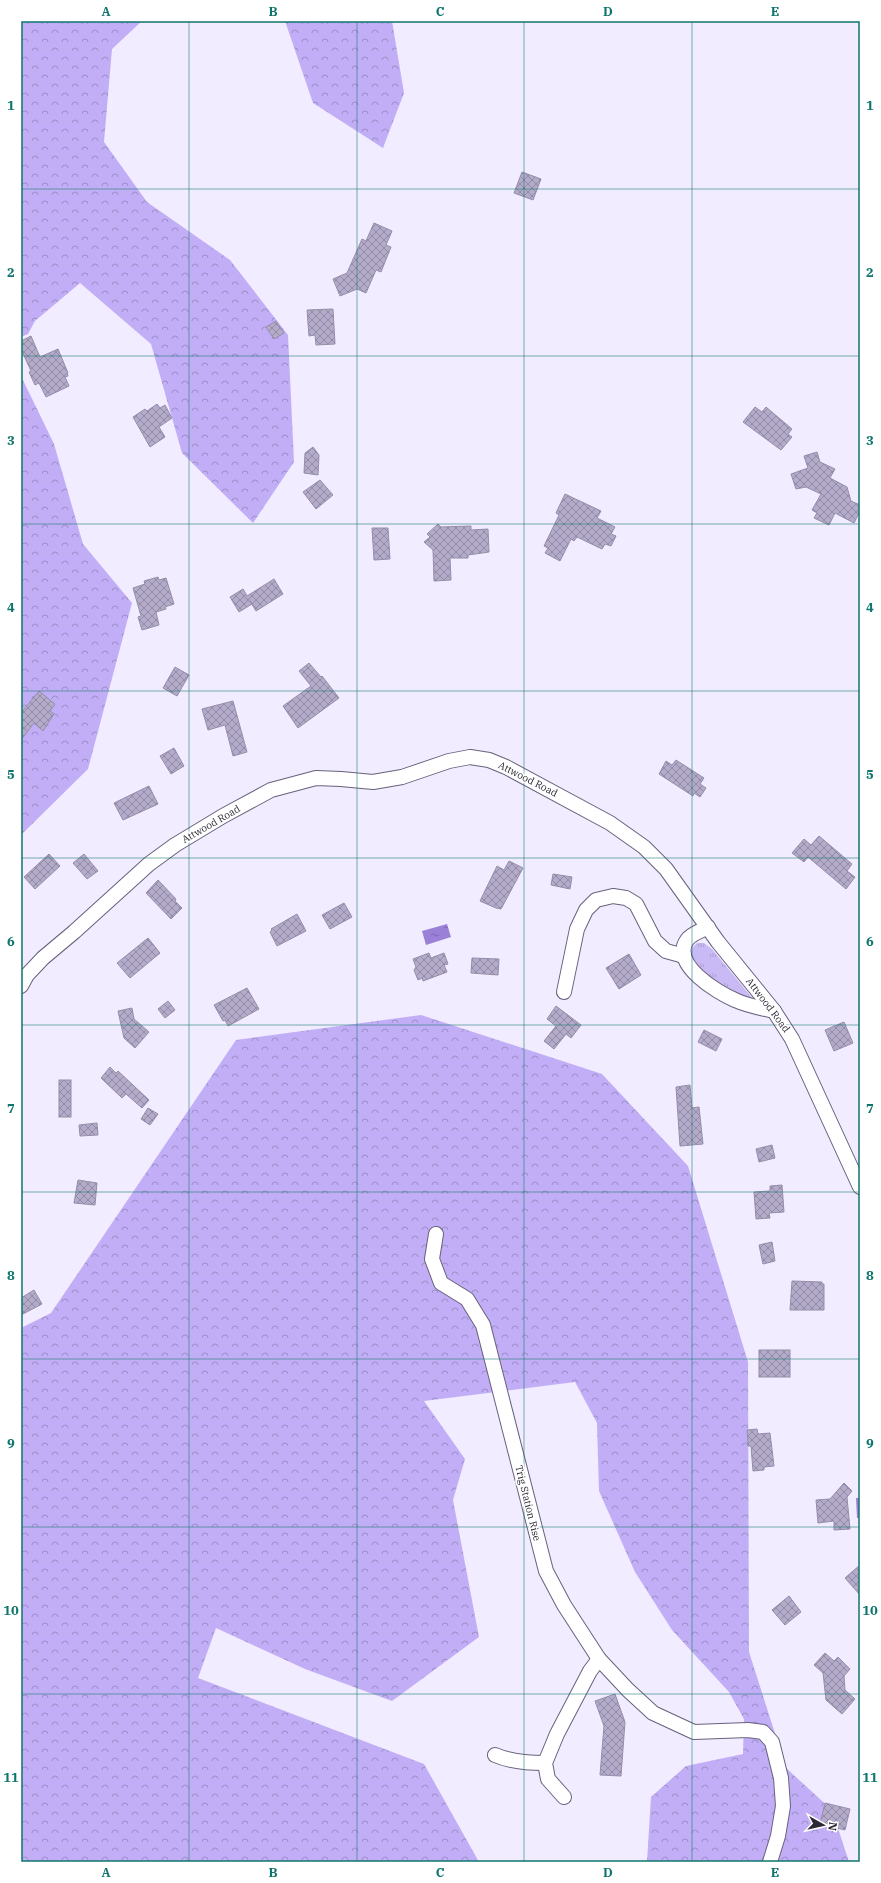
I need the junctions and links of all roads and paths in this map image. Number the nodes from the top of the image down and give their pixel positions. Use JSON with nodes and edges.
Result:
{"nodes":[{"id":1,"x":708,"y":927,"type":"junction"},
{"id":2,"x":684,"y":956,"type":"junction"},
{"id":3,"x":21,"y":986,"type":"edge"},
{"id":4,"x":564,"y":992,"type":"dead end"},
{"id":5,"x":774,"y":1011,"type":"junction"},
{"id":6,"x":860,"y":1187,"type":"edge"},
{"id":7,"x":436,"y":1234,"type":"dead end"},
{"id":8,"x":599,"y":1659,"type":"junction"},
{"id":9,"x":495,"y":1755,"type":"dead end"},
{"id":10,"x":545,"y":1763,"type":"junction"},
{"id":11,"x":564,"y":1797,"type":"dead end"},
{"id":12,"x":770,"y":1862,"type":"edge"}],
"edges":[{"from":1,"to":2,"type":"street"},
{"from":1,"to":3,"type":"street","name":"Attwood Road"},
{"from":1,"to":5,"type":"street","name":"Attwood Road"},
{"from":2,"to":4,"type":"street"},
{"from":2,"to":5,"type":"street"},
{"from":5,"to":6,"type":"street","name":"Attwood Road"},
{"from":7,"to":8,"type":"street","name":"Trig Station Rise"},
{"from":8,"to":10,"type":"street"},
{"from":8,"to":12,"type":"street","name":"Trig Station Rise"},
{"from":9,"to":10,"type":"street"},
{"from":10,"to":11,"type":"street"}]}
